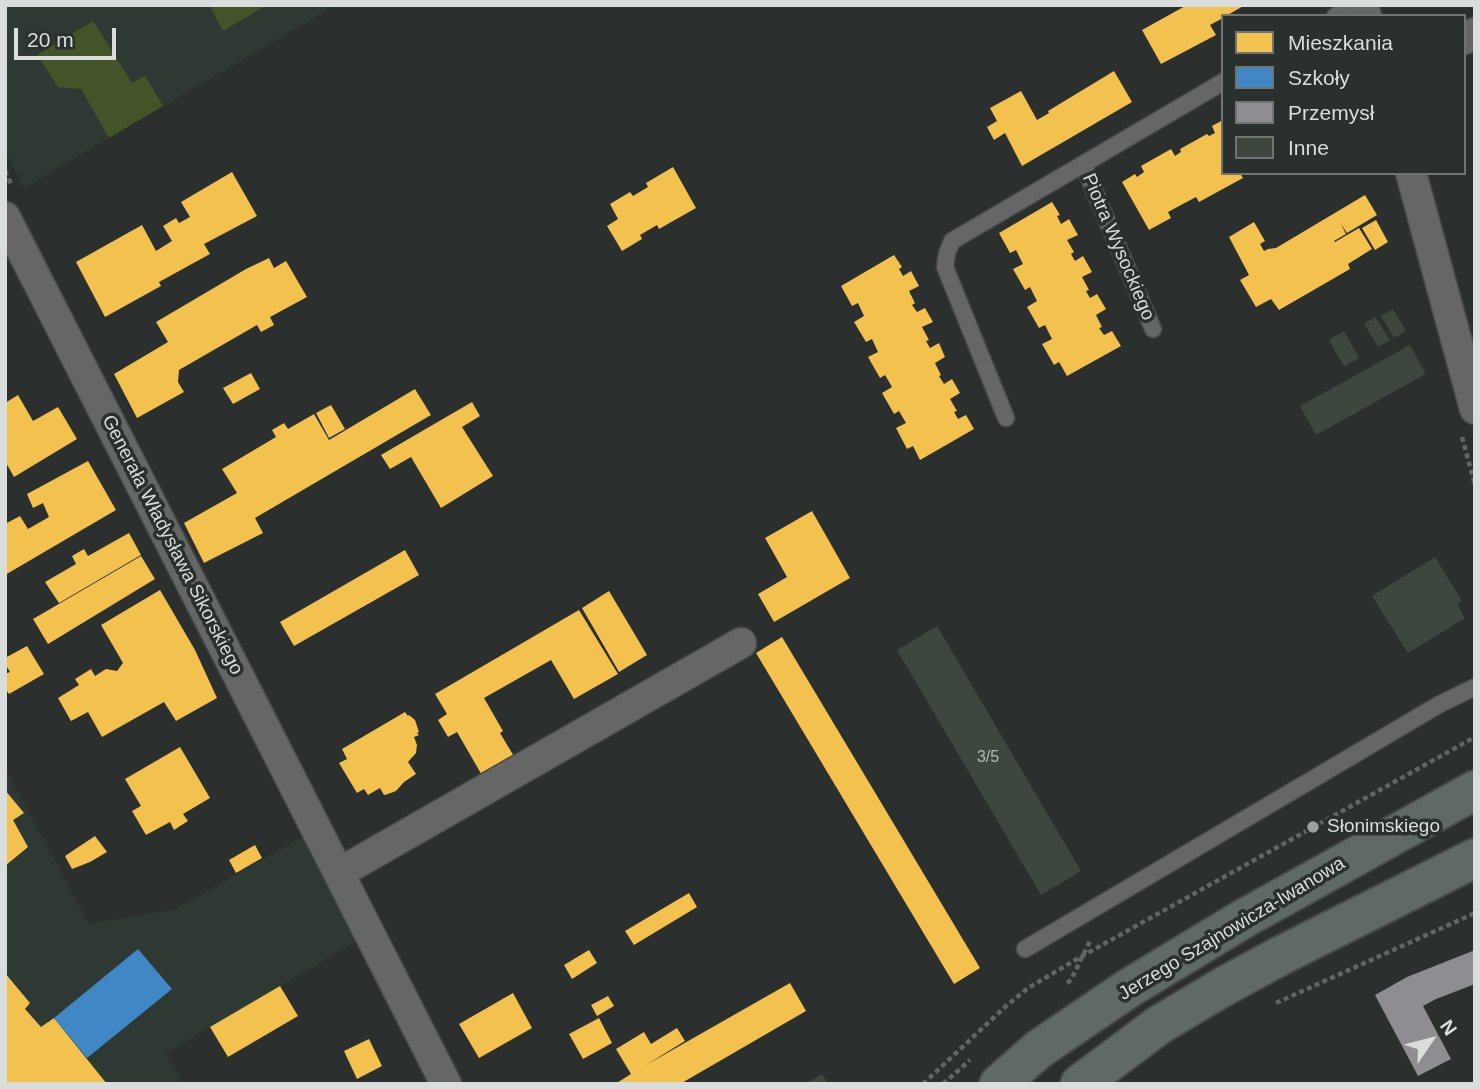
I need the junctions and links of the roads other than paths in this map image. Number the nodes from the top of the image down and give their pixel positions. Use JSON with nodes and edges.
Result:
{"nodes":[{"id":1,"x":1221,"y":83,"type":"edge"},
{"id":2,"x":1083,"y":164,"type":"junction"},
{"id":3,"x":1412,"y":175,"type":"edge"},
{"id":4,"x":5,"y":217,"type":"edge"},
{"id":5,"x":1153,"y":329,"type":"dead end"},
{"id":6,"x":1475,"y":409,"type":"edge"},
{"id":7,"x":1006,"y":418,"type":"dead end"},
{"id":8,"x":741,"y":643,"type":"dead end"},
{"id":9,"x":1475,"y":687,"type":"edge"},
{"id":10,"x":1475,"y":790,"type":"edge"},
{"id":11,"x":1475,"y":858,"type":"edge"},
{"id":12,"x":339,"y":873,"type":"junction"},
{"id":13,"x":1026,"y":949,"type":"dead end"},
{"id":14,"x":446,"y":1084,"type":"edge"},
{"id":15,"x":999,"y":1084,"type":"edge"},
{"id":16,"x":1080,"y":1084,"type":"edge"}],
"edges":[{"from":1,"to":2,"type":"lane","name":"Piotra Wysockiego"},
{"from":2,"to":5,"type":"lane","name":"Piotra Wysockiego"},
{"from":2,"to":7,"type":"lane","name":"Piotra Wysockiego"},
{"from":3,"to":6,"type":"street"},
{"from":4,"to":12,"type":"street","name":"Generała Władysława Sikorskiego"},
{"from":8,"to":12,"type":"street"},
{"from":9,"to":13,"type":"lane"},
{"from":10,"to":15,"type":"main road","name":"Jerzego Szajnowicza-Iwanowa"},
{"from":11,"to":16,"type":"main road"},
{"from":12,"to":14,"type":"street","name":"Generała Władysława Sikorskiego"}]}
